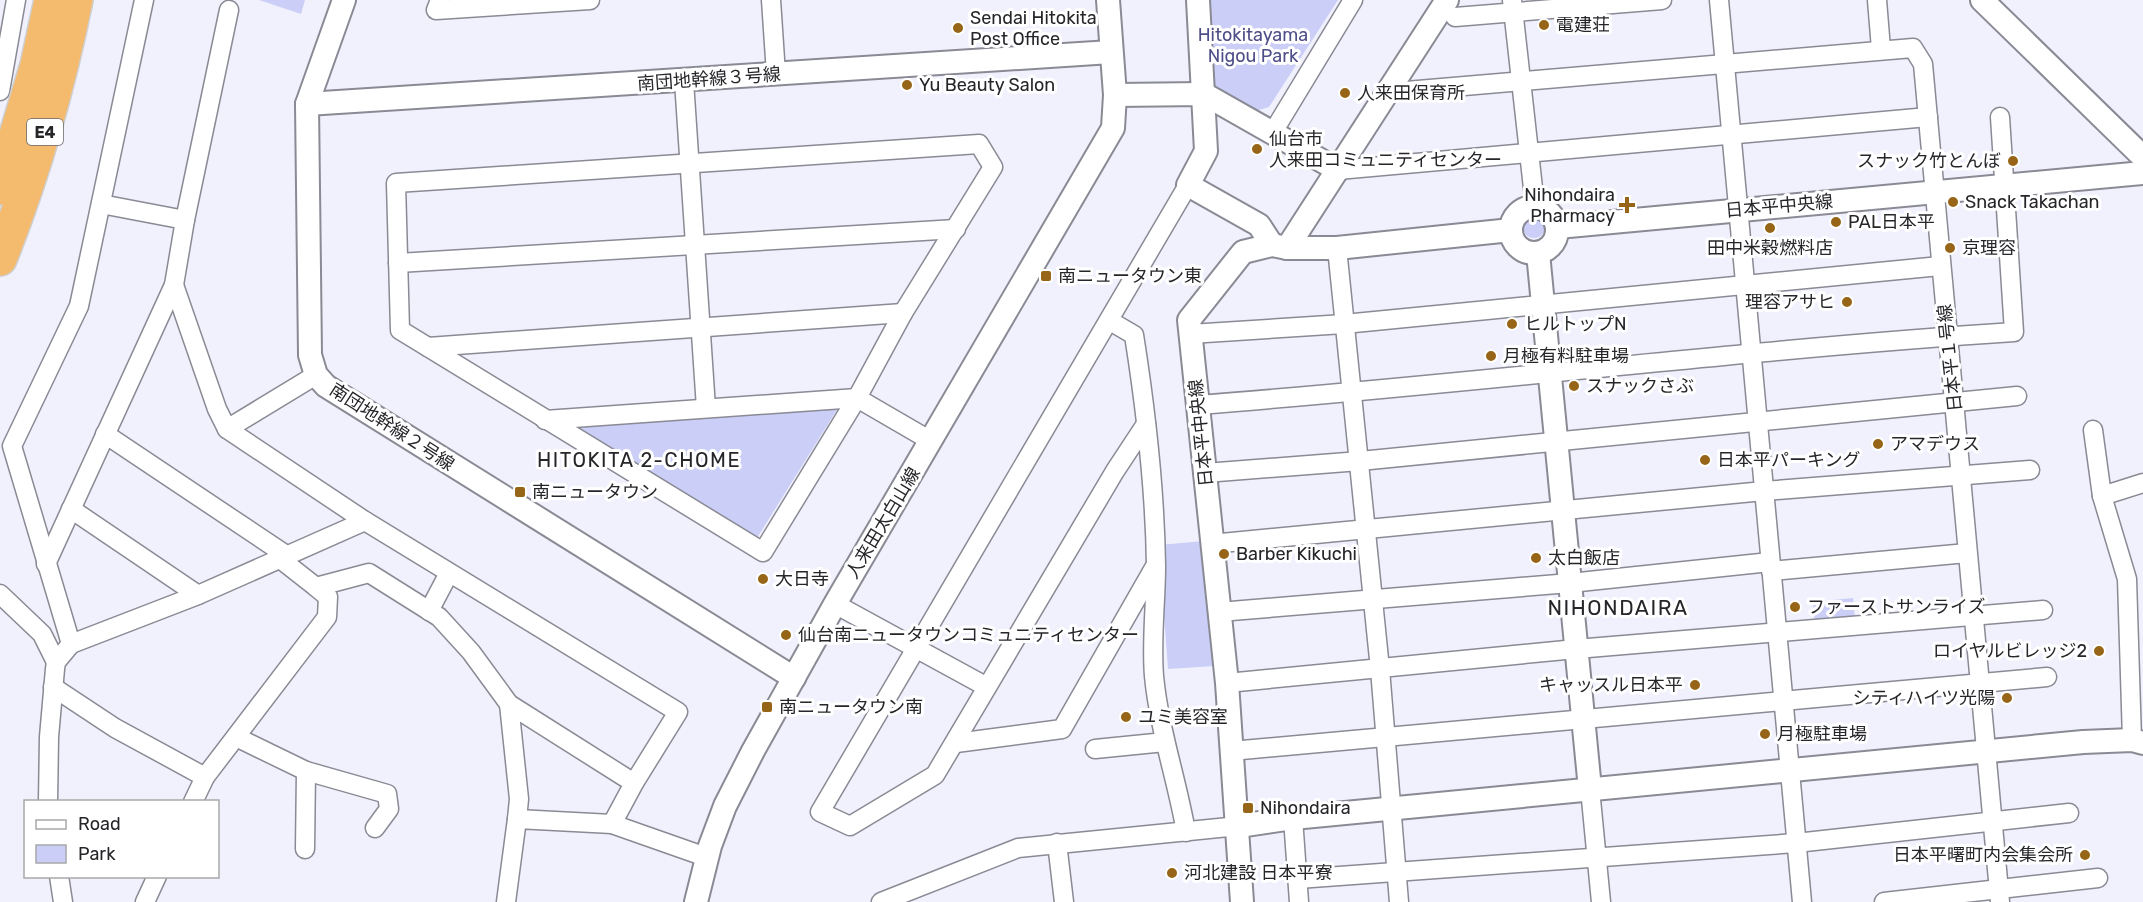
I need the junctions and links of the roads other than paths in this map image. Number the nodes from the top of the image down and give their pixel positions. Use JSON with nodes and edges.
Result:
{"nodes":[{"id":1,"x":16,"y":0,"type":"edge"},
{"id":2,"x":51,"y":0,"type":"edge"},
{"id":3,"x":76,"y":0,"type":"edge"},
{"id":4,"x":144,"y":0,"type":"edge"},
{"id":5,"x":344,"y":0,"type":"edge"},
{"id":6,"x":440,"y":0,"type":"edge"},
{"id":7,"x":590,"y":0,"type":"edge"},
{"id":8,"x":771,"y":0,"type":"edge"},
{"id":9,"x":1108,"y":0,"type":"edge"},
{"id":10,"x":1198,"y":0,"type":"edge"},
{"id":11,"x":1353,"y":0,"type":"edge"},
{"id":12,"x":1662,"y":0,"type":"edge"},
{"id":13,"x":1719,"y":0,"type":"edge"},
{"id":14,"x":1877,"y":0,"type":"edge"},
{"id":15,"x":1982,"y":0,"type":"edge"},
{"id":16,"x":1513,"y":7,"type":"edge"},
{"id":17,"x":1451,"y":9,"type":"edge"},
{"id":18,"x":229,"y":10,"type":"dead end"},
{"id":19,"x":1881,"y":49,"type":"junction"},
{"id":20,"x":1111,"y":52,"type":"junction"},
{"id":21,"x":1724,"y":64,"type":"junction"},
{"id":22,"x":776,"y":74,"type":"junction"},
{"id":23,"x":684,"y":81,"type":"junction"},
{"id":24,"x":1520,"y":81,"type":"junction"},
{"id":25,"x":0,"y":91,"type":"edge"},
{"id":26,"x":1406,"y":91,"type":"dead end"},
{"id":27,"x":1204,"y":94,"type":"junction"},
{"id":28,"x":1115,"y":95,"type":"junction"},
{"id":29,"x":307,"y":104,"type":"junction"},
{"id":30,"x":1928,"y":117,"type":"junction"},
{"id":31,"x":2000,"y":117,"type":"dead end"},
{"id":32,"x":1273,"y":132,"type":"junction"},
{"id":33,"x":1730,"y":135,"type":"junction"},
{"id":34,"x":1528,"y":154,"type":"junction"},
{"id":35,"x":2143,"y":157,"type":"edge"},
{"id":36,"x":689,"y":164,"type":"junction"},
{"id":37,"x":1338,"y":170,"type":"junction"},
{"id":38,"x":2143,"y":173,"type":"edge"},
{"id":39,"x":1188,"y":184,"type":"junction"},
{"id":40,"x":2004,"y":187,"type":"junction"},
{"id":41,"x":0,"y":188,"type":"edge"},
{"id":42,"x":1933,"y":193,"type":"junction"},
{"id":43,"x":101,"y":204,"type":"junction"},
{"id":44,"x":1535,"y":206,"type":"junction"},
{"id":45,"x":1737,"y":209,"type":"junction"},
{"id":46,"x":185,"y":220,"type":"junction"},
{"id":47,"x":1558,"y":227,"type":"junction"},
{"id":48,"x":956,"y":229,"type":"junction"},
{"id":49,"x":1511,"y":230,"type":"junction"},
{"id":50,"x":695,"y":244,"type":"junction"},
{"id":51,"x":1280,"y":246,"type":"junction"},
{"id":52,"x":1336,"y":248,"type":"junction"},
{"id":53,"x":1538,"y":253,"type":"junction"},
{"id":54,"x":0,"y":259,"type":"edge"},
{"id":55,"x":398,"y":263,"type":"junction"},
{"id":56,"x":1940,"y":266,"type":"junction"},
{"id":57,"x":174,"y":285,"type":"junction"},
{"id":58,"x":1745,"y":285,"type":"junction"},
{"id":59,"x":1543,"y":304,"type":"junction"},
{"id":60,"x":903,"y":313,"type":"junction"},
{"id":61,"x":1110,"y":321,"type":"junction"},
{"id":62,"x":1344,"y":324,"type":"junction"},
{"id":63,"x":700,"y":328,"type":"junction"},
{"id":64,"x":1190,"y":334,"type":"junction"},
{"id":65,"x":1948,"y":336,"type":"junction"},
{"id":66,"x":428,"y":347,"type":"junction"},
{"id":67,"x":1752,"y":352,"type":"junction"},
{"id":68,"x":1548,"y":373,"type":"junction"},
{"id":69,"x":316,"y":375,"type":"junction"},
{"id":70,"x":1352,"y":393,"type":"junction"},
{"id":71,"x":2017,"y":396,"type":"dead end"},
{"id":72,"x":857,"y":398,"type":"junction"},
{"id":73,"x":1955,"y":403,"type":"junction"},
{"id":74,"x":1198,"y":405,"type":"junction"},
{"id":75,"x":706,"y":408,"type":"junction"},
{"id":76,"x":545,"y":420,"type":"junction"},
{"id":77,"x":1758,"y":420,"type":"junction"},
{"id":78,"x":1146,"y":424,"type":"junction"},
{"id":79,"x":227,"y":429,"type":"junction"},
{"id":80,"x":2093,"y":430,"type":"dead end"},
{"id":81,"x":105,"y":434,"type":"junction"},
{"id":82,"x":931,"y":441,"type":"junction"},
{"id":83,"x":1556,"y":442,"type":"junction"},
{"id":84,"x":1360,"y":461,"type":"junction"},
{"id":85,"x":2030,"y":470,"type":"dead end"},
{"id":86,"x":1205,"y":473,"type":"junction"},
{"id":87,"x":1962,"y":474,"type":"junction"},
{"id":88,"x":2143,"y":483,"type":"edge"},
{"id":89,"x":1764,"y":491,"type":"junction"},
{"id":90,"x":2102,"y":496,"type":"junction"},
{"id":91,"x":71,"y":509,"type":"junction"},
{"id":92,"x":1564,"y":511,"type":"junction"},
{"id":93,"x":365,"y":521,"type":"junction"},
{"id":94,"x":1365,"y":528,"type":"junction"},
{"id":95,"x":1212,"y":544,"type":"junction"},
{"id":96,"x":1967,"y":553,"type":"junction"},
{"id":97,"x":283,"y":557,"type":"junction"},
{"id":98,"x":46,"y":564,"type":"junction"},
{"id":99,"x":1156,"y":565,"type":"junction"},
{"id":100,"x":1770,"y":566,"type":"junction"},
{"id":101,"x":449,"y":573,"type":"junction"},
{"id":102,"x":1570,"y":583,"type":"junction"},
{"id":103,"x":316,"y":587,"type":"junction"},
{"id":104,"x":0,"y":594,"type":"edge"},
{"id":105,"x":198,"y":595,"type":"junction"},
{"id":106,"x":1371,"y":600,"type":"junction"},
{"id":107,"x":835,"y":604,"type":"junction"},
{"id":108,"x":2043,"y":609,"type":"dead end"},
{"id":109,"x":429,"y":611,"type":"junction"},
{"id":110,"x":1219,"y":612,"type":"junction"},
{"id":111,"x":1975,"y":616,"type":"junction"},
{"id":112,"x":1777,"y":634,"type":"junction"},
{"id":113,"x":71,"y":644,"type":"junction"},
{"id":114,"x":916,"y":648,"type":"junction"},
{"id":115,"x":1576,"y":649,"type":"junction"},
{"id":116,"x":56,"y":662,"type":"junction"},
{"id":117,"x":1380,"y":669,"type":"junction"},
{"id":118,"x":2047,"y":677,"type":"dead end"},
{"id":119,"x":794,"y":678,"type":"junction"},
{"id":120,"x":2136,"y":681,"type":"edge"},
{"id":121,"x":1227,"y":683,"type":"junction"},
{"id":122,"x":1978,"y":683,"type":"junction"},
{"id":123,"x":53,"y":687,"type":"junction"},
{"id":124,"x":987,"y":687,"type":"junction"},
{"id":125,"x":1784,"y":701,"type":"junction"},
{"id":126,"x":509,"y":704,"type":"junction"},
{"id":127,"x":1583,"y":719,"type":"junction"},
{"id":128,"x":1386,"y":736,"type":"junction"},
{"id":129,"x":236,"y":737,"type":"junction"},
{"id":130,"x":1165,"y":742,"type":"junction"},
{"id":131,"x":2138,"y":742,"type":"edge"},
{"id":132,"x":956,"y":743,"type":"junction"},
{"id":133,"x":1095,"y":749,"type":"dead end"},
{"id":134,"x":1231,"y":751,"type":"junction"},
{"id":135,"x":1986,"y":752,"type":"junction"},
{"id":136,"x":1791,"y":770,"type":"junction"},
{"id":137,"x":306,"y":771,"type":"junction"},
{"id":138,"x":205,"y":777,"type":"junction"},
{"id":139,"x":634,"y":783,"type":"junction"},
{"id":140,"x":1590,"y":789,"type":"junction"},
{"id":141,"x":48,"y":800,"type":"edge"},
{"id":142,"x":194,"y":800,"type":"edge"},
{"id":143,"x":1391,"y":808,"type":"junction"},
{"id":144,"x":2069,"y":813,"type":"dead end"},
{"id":145,"x":1293,"y":818,"type":"junction"},
{"id":146,"x":517,"y":819,"type":"junction"},
{"id":147,"x":1994,"y":822,"type":"junction"},
{"id":148,"x":612,"y":824,"type":"junction"},
{"id":149,"x":1239,"y":826,"type":"junction"},
{"id":150,"x":375,"y":828,"type":"dead end"},
{"id":151,"x":1186,"y":832,"type":"junction"},
{"id":152,"x":1057,"y":843,"type":"junction"},
{"id":153,"x":1796,"y":843,"type":"junction"},
{"id":154,"x":305,"y":849,"type":"dead end"},
{"id":155,"x":1598,"y":856,"type":"junction"},
{"id":156,"x":706,"y":857,"type":"junction"},
{"id":157,"x":1396,"y":873,"type":"junction"},
{"id":158,"x":59,"y":878,"type":"edge"},
{"id":159,"x":156,"y":878,"type":"edge"},
{"id":160,"x":2098,"y":878,"type":"dead end"},
{"id":161,"x":1298,"y":879,"type":"junction"},
{"id":162,"x":2000,"y":896,"type":"edge"},
{"id":163,"x":63,"y":902,"type":"edge"},
{"id":164,"x":145,"y":902,"type":"edge"},
{"id":165,"x":506,"y":902,"type":"edge"},
{"id":166,"x":696,"y":902,"type":"edge"},
{"id":167,"x":881,"y":902,"type":"edge"},
{"id":168,"x":1064,"y":902,"type":"edge"},
{"id":169,"x":1242,"y":902,"type":"edge"},
{"id":170,"x":1299,"y":902,"type":"edge"},
{"id":171,"x":1399,"y":902,"type":"edge"},
{"id":172,"x":1601,"y":902,"type":"edge"},
{"id":173,"x":1802,"y":902,"type":"edge"},
{"id":174,"x":1884,"y":902,"type":"edge"}],
"edges":[{"from":1,"to":25,"type":"street"},
{"from":2,"to":41,"type":"highway","number":"E4"},
{"from":3,"to":54,"type":"highway","number":"E4"},
{"from":4,"to":43,"type":"street"},
{"from":5,"to":29,"type":"street","name":"南団地幹線２号線"},
{"from":6,"to":7,"type":"street"},
{"from":8,"to":22,"type":"street"},
{"from":9,"to":20,"type":"street","name":"人来田太白山線"},
{"from":10,"to":27,"type":"street"},
{"from":11,"to":32,"type":"street"},
{"from":12,"to":16,"type":"street"},
{"from":13,"to":21,"type":"street"},
{"from":14,"to":19,"type":"street"},
{"from":15,"to":35,"type":"street"},
{"from":16,"to":17,"type":"street"},
{"from":16,"to":24,"type":"street"},
{"from":17,"to":37,"type":"street"},
{"from":18,"to":46,"type":"street"},
{"from":19,"to":21,"type":"street"},
{"from":19,"to":30,"type":"street","name":"日本平１号線"},
{"from":20,"to":22,"type":"street","name":"南団地幹線３号線"},
{"from":20,"to":28,"type":"street","name":"人来田太白山線"},
{"from":21,"to":24,"type":"street"},
{"from":21,"to":33,"type":"street"},
{"from":22,"to":23,"type":"street","name":"南団地幹線３号線"},
{"from":23,"to":29,"type":"street","name":"南団地幹線３号線"},
{"from":23,"to":36,"type":"street"},
{"from":24,"to":26,"type":"street"},
{"from":24,"to":34,"type":"street"},
{"from":27,"to":28,"type":"street"},
{"from":27,"to":32,"type":"street"},
{"from":27,"to":39,"type":"street"},
{"from":28,"to":82,"type":"street","name":"人来田太白山線"},
{"from":29,"to":69,"type":"street","name":"南団地幹線２号線"},
{"from":30,"to":33,"type":"street"},
{"from":30,"to":42,"type":"street","name":"日本平１号線"},
{"from":31,"to":40,"type":"street"},
{"from":32,"to":37,"type":"street"},
{"from":33,"to":34,"type":"street"},
{"from":33,"to":45,"type":"street"},
{"from":34,"to":37,"type":"street"},
{"from":34,"to":44,"type":"street"},
{"from":36,"to":48,"type":"street"},
{"from":36,"to":50,"type":"street"},
{"from":36,"to":55,"type":"street"},
{"from":37,"to":51,"type":"street"},
{"from":38,"to":40,"type":"street","name":"日本平中央線"},
{"from":39,"to":51,"type":"street"},
{"from":39,"to":61,"type":"street"},
{"from":40,"to":42,"type":"street","name":"日本平中央線"},
{"from":40,"to":65,"type":"street"},
{"from":42,"to":45,"type":"street","name":"日本平中央線"},
{"from":42,"to":56,"type":"street","name":"日本平１号線"},
{"from":43,"to":46,"type":"street"},
{"from":43,"to":98,"type":"street"},
{"from":44,"to":47,"type":"street"},
{"from":44,"to":49,"type":"street"},
{"from":45,"to":47,"type":"street","name":"日本平中央線"},
{"from":45,"to":58,"type":"street"},
{"from":46,"to":57,"type":"street"},
{"from":47,"to":53,"type":"street"},
{"from":48,"to":50,"type":"street"},
{"from":48,"to":60,"type":"street"},
{"from":49,"to":52,"type":"street","name":"日本平中央線"},
{"from":49,"to":53,"type":"street"},
{"from":50,"to":55,"type":"street"},
{"from":50,"to":63,"type":"street"},
{"from":51,"to":52,"type":"street","name":"日本平中央線"},
{"from":51,"to":64,"type":"street","name":"日本平中央線"},
{"from":52,"to":62,"type":"street"},
{"from":53,"to":59,"type":"street"},
{"from":55,"to":66,"type":"street"},
{"from":56,"to":58,"type":"street"},
{"from":56,"to":65,"type":"street","name":"日本平１号線"},
{"from":57,"to":79,"type":"street"},
{"from":57,"to":81,"type":"street"},
{"from":58,"to":59,"type":"street"},
{"from":58,"to":67,"type":"street"},
{"from":59,"to":62,"type":"street"},
{"from":59,"to":68,"type":"street"},
{"from":60,"to":63,"type":"street"},
{"from":60,"to":72,"type":"street"},
{"from":61,"to":78,"type":"street"},
{"from":61,"to":114,"type":"street"},
{"from":62,"to":64,"type":"street"},
{"from":62,"to":70,"type":"street"},
{"from":63,"to":66,"type":"street"},
{"from":63,"to":75,"type":"street"},
{"from":64,"to":74,"type":"street","name":"日本平中央線"},
{"from":65,"to":67,"type":"street"},
{"from":65,"to":73,"type":"street","name":"日本平１号線"},
{"from":66,"to":76,"type":"street"},
{"from":67,"to":68,"type":"street"},
{"from":67,"to":77,"type":"street"},
{"from":68,"to":70,"type":"street"},
{"from":68,"to":83,"type":"street"},
{"from":69,"to":79,"type":"street"},
{"from":69,"to":119,"type":"street","name":"南団地幹線２号線"},
{"from":70,"to":74,"type":"street"},
{"from":70,"to":84,"type":"street"},
{"from":71,"to":73,"type":"street"},
{"from":72,"to":75,"type":"street"},
{"from":72,"to":76,"type":"street"},
{"from":72,"to":82,"type":"street"},
{"from":73,"to":77,"type":"street"},
{"from":73,"to":87,"type":"street","name":"日本平１号線"},
{"from":74,"to":86,"type":"street","name":"日本平中央線"},
{"from":75,"to":76,"type":"street"},
{"from":77,"to":83,"type":"street"},
{"from":77,"to":89,"type":"street"},
{"from":78,"to":99,"type":"street"},
{"from":78,"to":124,"type":"street"},
{"from":79,"to":93,"type":"street"},
{"from":80,"to":90,"type":"street"},
{"from":81,"to":91,"type":"street"},
{"from":81,"to":97,"type":"street"},
{"from":82,"to":107,"type":"street","name":"人来田太白山線"},
{"from":83,"to":84,"type":"street"},
{"from":83,"to":92,"type":"street"},
{"from":84,"to":86,"type":"street"},
{"from":84,"to":94,"type":"street"},
{"from":85,"to":87,"type":"street"},
{"from":86,"to":95,"type":"street","name":"日本平中央線"},
{"from":87,"to":89,"type":"street"},
{"from":87,"to":96,"type":"street","name":"日本平１号線"},
{"from":88,"to":90,"type":"street"},
{"from":89,"to":92,"type":"street"},
{"from":89,"to":100,"type":"street"},
{"from":90,"to":120,"type":"street"},
{"from":91,"to":98,"type":"street"},
{"from":91,"to":105,"type":"street"},
{"from":92,"to":94,"type":"street"},
{"from":92,"to":102,"type":"street"},
{"from":93,"to":97,"type":"street"},
{"from":93,"to":101,"type":"street"},
{"from":94,"to":95,"type":"street"},
{"from":94,"to":106,"type":"street"},
{"from":95,"to":110,"type":"street","name":"日本平中央線"},
{"from":96,"to":100,"type":"street"},
{"from":96,"to":111,"type":"street","name":"日本平１号線"},
{"from":97,"to":103,"type":"street"},
{"from":97,"to":105,"type":"street"},
{"from":98,"to":113,"type":"street"},
{"from":99,"to":130,"type":"street"},
{"from":99,"to":132,"type":"street"},
{"from":100,"to":102,"type":"street"},
{"from":100,"to":112,"type":"street"},
{"from":101,"to":109,"type":"street"},
{"from":101,"to":139,"type":"street"},
{"from":102,"to":106,"type":"street"},
{"from":102,"to":115,"type":"street"},
{"from":103,"to":109,"type":"street"},
{"from":103,"to":129,"type":"street"},
{"from":104,"to":116,"type":"street"},
{"from":105,"to":113,"type":"street"},
{"from":106,"to":110,"type":"street"},
{"from":106,"to":117,"type":"street"},
{"from":107,"to":114,"type":"street"},
{"from":107,"to":119,"type":"street","name":"人来田太白山線"},
{"from":108,"to":111,"type":"street"},
{"from":109,"to":126,"type":"street"},
{"from":110,"to":121,"type":"street","name":"日本平中央線"},
{"from":111,"to":112,"type":"street"},
{"from":111,"to":122,"type":"street","name":"日本平１号線"},
{"from":112,"to":115,"type":"street"},
{"from":112,"to":125,"type":"street"},
{"from":113,"to":116,"type":"street"},
{"from":114,"to":124,"type":"street"},
{"from":114,"to":132,"type":"street"},
{"from":115,"to":117,"type":"street"},
{"from":115,"to":127,"type":"street"},
{"from":116,"to":123,"type":"street"},
{"from":117,"to":121,"type":"street"},
{"from":117,"to":128,"type":"street"},
{"from":118,"to":122,"type":"street"},
{"from":119,"to":156,"type":"street","name":"人来田太白山線"},
{"from":120,"to":131,"type":"street"},
{"from":121,"to":134,"type":"street","name":"日本平中央線"},
{"from":122,"to":125,"type":"street"},
{"from":122,"to":135,"type":"street","name":"日本平１号線"},
{"from":123,"to":138,"type":"street"},
{"from":123,"to":141,"type":"street"},
{"from":124,"to":132,"type":"street"},
{"from":125,"to":127,"type":"street"},
{"from":125,"to":136,"type":"street"},
{"from":126,"to":139,"type":"street"},
{"from":126,"to":146,"type":"street"},
{"from":127,"to":128,"type":"street"},
{"from":127,"to":140,"type":"street"},
{"from":128,"to":134,"type":"street"},
{"from":128,"to":143,"type":"street"},
{"from":129,"to":137,"type":"street"},
{"from":129,"to":138,"type":"street"},
{"from":130,"to":133,"type":"street"},
{"from":130,"to":151,"type":"street"},
{"from":131,"to":135,"type":"street"},
{"from":134,"to":149,"type":"street","name":"日本平中央線"},
{"from":135,"to":136,"type":"street"},
{"from":135,"to":147,"type":"street","name":"日本平１号線"},
{"from":136,"to":140,"type":"street"},
{"from":136,"to":153,"type":"street"},
{"from":137,"to":150,"type":"street"},
{"from":137,"to":154,"type":"street"},
{"from":138,"to":142,"type":"street"},
{"from":139,"to":148,"type":"street"},
{"from":140,"to":143,"type":"street"},
{"from":140,"to":155,"type":"street"},
{"from":143,"to":145,"type":"street"},
{"from":143,"to":157,"type":"street"},
{"from":144,"to":147,"type":"street"},
{"from":145,"to":149,"type":"street"},
{"from":145,"to":161,"type":"street"},
{"from":146,"to":148,"type":"street"},
{"from":146,"to":165,"type":"street"},
{"from":147,"to":153,"type":"street"},
{"from":147,"to":162,"type":"street","name":"日本平１号線"},
{"from":148,"to":156,"type":"street"},
{"from":149,"to":151,"type":"street"},
{"from":149,"to":169,"type":"street","name":"日本平中央線"},
{"from":151,"to":152,"type":"street"},
{"from":152,"to":167,"type":"street"},
{"from":152,"to":168,"type":"street"},
{"from":153,"to":155,"type":"street"},
{"from":153,"to":173,"type":"street"},
{"from":155,"to":157,"type":"street"},
{"from":155,"to":172,"type":"street"},
{"from":156,"to":166,"type":"street","name":"人来田太白山線"},
{"from":157,"to":161,"type":"street"},
{"from":157,"to":171,"type":"street"},
{"from":158,"to":163,"type":"street"},
{"from":159,"to":164,"type":"street"},
{"from":160,"to":162,"type":"street"},
{"from":161,"to":170,"type":"street"},
{"from":162,"to":174,"type":"street"}]}
